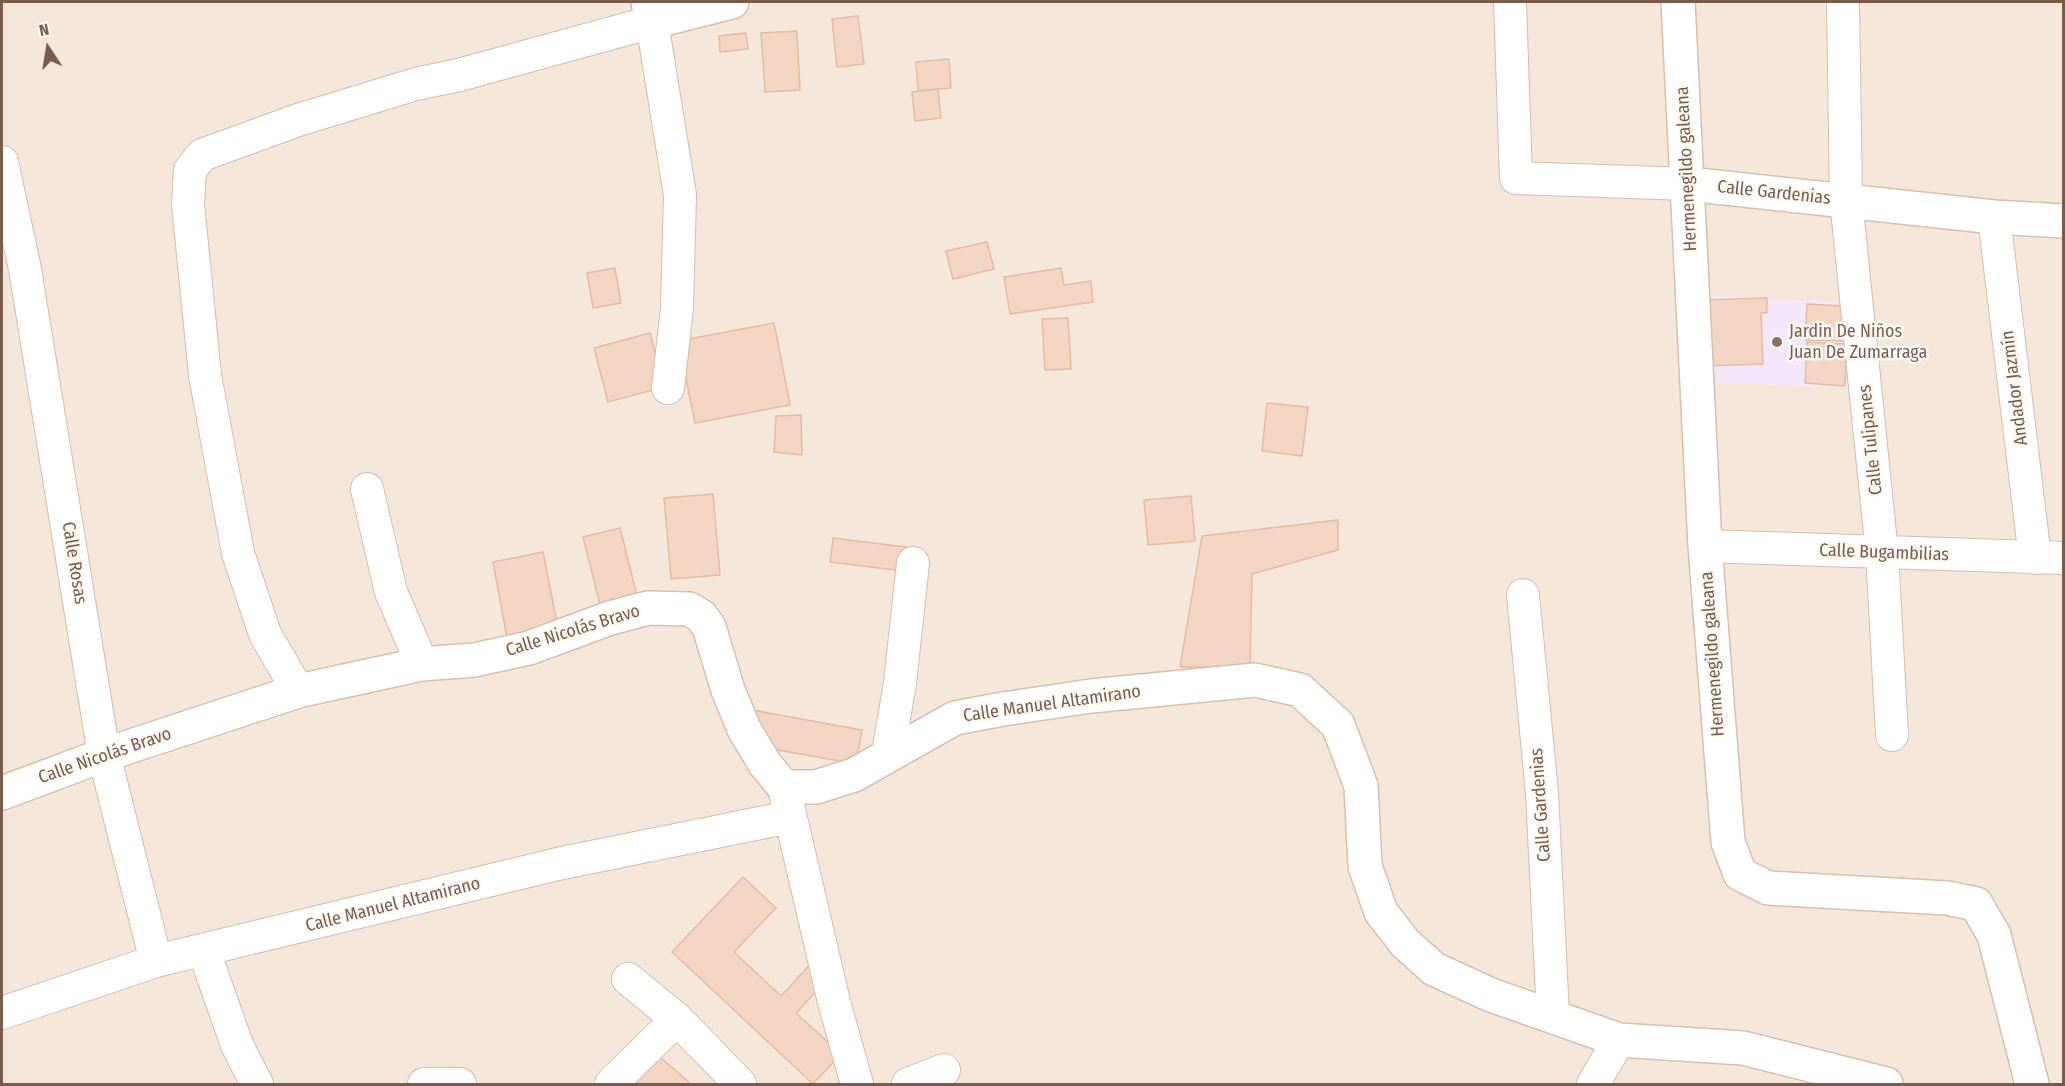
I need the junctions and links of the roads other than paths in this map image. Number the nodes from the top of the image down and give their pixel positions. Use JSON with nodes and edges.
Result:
{"nodes":[{"id":1,"x":732,"y":2,"type":"edge"},
{"id":2,"x":1510,"y":2,"type":"edge"},
{"id":3,"x":1678,"y":2,"type":"edge"},
{"id":4,"x":1843,"y":2,"type":"edge"},
{"id":5,"x":650,"y":12,"type":"edge"},
{"id":6,"x":2,"y":162,"type":"edge"},
{"id":7,"x":1688,"y":184,"type":"junction"},
{"id":8,"x":1846,"y":200,"type":"junction"},
{"id":9,"x":1994,"y":217,"type":"junction"},
{"id":10,"x":2064,"y":222,"type":"edge"},
{"id":11,"x":668,"y":388,"type":"dead end"},
{"id":12,"x":367,"y":489,"type":"dead end"},
{"id":13,"x":1705,"y":546,"type":"junction"},
{"id":14,"x":1882,"y":554,"type":"junction"},
{"id":15,"x":2049,"y":558,"type":"edge"},
{"id":16,"x":913,"y":564,"type":"dead end"},
{"id":17,"x":1523,"y":595,"type":"dead end"},
{"id":18,"x":422,"y":664,"type":"junction"},
{"id":19,"x":298,"y":691,"type":"junction"},
{"id":20,"x":1892,"y":735,"type":"dead end"},
{"id":21,"x":888,"y":753,"type":"junction"},
{"id":22,"x":104,"y":755,"type":"junction"},
{"id":23,"x":2,"y":793,"type":"edge"},
{"id":24,"x":787,"y":802,"type":"junction"},
{"id":25,"x":204,"y":951,"type":"junction"},
{"id":26,"x":156,"y":962,"type":"junction"},
{"id":27,"x":628,"y":979,"type":"dead end"},
{"id":28,"x":2,"y":1013,"type":"edge"},
{"id":29,"x":1553,"y":1016,"type":"junction"},
{"id":30,"x":677,"y":1019,"type":"junction"},
{"id":31,"x":1619,"y":1040,"type":"junction"},
{"id":32,"x":944,"y":1070,"type":"dead end"},
{"id":33,"x":257,"y":1084,"type":"edge"},
{"id":34,"x":424,"y":1084,"type":"edge"},
{"id":35,"x":460,"y":1084,"type":"edge"},
{"id":36,"x":611,"y":1084,"type":"edge"},
{"id":37,"x":740,"y":1084,"type":"edge"},
{"id":38,"x":857,"y":1084,"type":"edge"},
{"id":39,"x":908,"y":1084,"type":"edge"},
{"id":40,"x":1593,"y":1084,"type":"edge"},
{"id":41,"x":1886,"y":1084,"type":"edge"},
{"id":42,"x":2032,"y":1084,"type":"edge"}],
"edges":[{"from":1,"to":5,"type":"street"},
{"from":2,"to":7,"type":"street","name":"Calle Gardenias"},
{"from":3,"to":7,"type":"street","name":"Hermenegildo galeana"},
{"from":4,"to":8,"type":"street","name":"Calle Tulipanes"},
{"from":5,"to":11,"type":"street"},
{"from":5,"to":19,"type":"street"},
{"from":6,"to":22,"type":"street","name":"Calle Rosas"},
{"from":7,"to":8,"type":"street","name":"Calle Gardenias"},
{"from":7,"to":13,"type":"street","name":"Hermenegildo galeana"},
{"from":8,"to":9,"type":"street","name":"Calle Gardenias"},
{"from":8,"to":14,"type":"street","name":"Calle Tulipanes"},
{"from":9,"to":10,"type":"street","name":"Calle Gardenias"},
{"from":9,"to":15,"type":"street","name":"Andador Jazmín"},
{"from":12,"to":18,"type":"street"},
{"from":13,"to":14,"type":"street","name":"Calle Bugambilias"},
{"from":13,"to":42,"type":"street","name":"Hermenegildo galeana"},
{"from":14,"to":15,"type":"street","name":"Calle Bugambilias"},
{"from":14,"to":20,"type":"street","name":"Calle Tulipanes"},
{"from":16,"to":21,"type":"street"},
{"from":17,"to":29,"type":"street","name":"Calle Gardenias"},
{"from":18,"to":19,"type":"street","name":"Calle Nicolás Bravo"},
{"from":18,"to":24,"type":"street","name":"Calle Nicolás Bravo"},
{"from":19,"to":22,"type":"street","name":"Calle Nicolás Bravo"},
{"from":21,"to":24,"type":"street","name":"Calle Manuel Altamirano"},
{"from":21,"to":29,"type":"street","name":"Calle Manuel Altamirano"},
{"from":22,"to":23,"type":"street","name":"Calle Nicolás Bravo"},
{"from":22,"to":26,"type":"street","name":"Calle Rosas"},
{"from":24,"to":25,"type":"street","name":"Calle Manuel Altamirano"},
{"from":24,"to":38,"type":"street","name":"Calle Nicolás Bravo"},
{"from":25,"to":26,"type":"street","name":"Calle Manuel Altamirano"},
{"from":25,"to":33,"type":"street"},
{"from":26,"to":28,"type":"street","name":"Calle Manuel Altamirano"},
{"from":27,"to":30,"type":"street"},
{"from":29,"to":31,"type":"street"},
{"from":30,"to":36,"type":"street"},
{"from":30,"to":37,"type":"street"},
{"from":31,"to":40,"type":"street"},
{"from":31,"to":41,"type":"street"},
{"from":32,"to":39,"type":"street"},
{"from":34,"to":35,"type":"street"}]}
